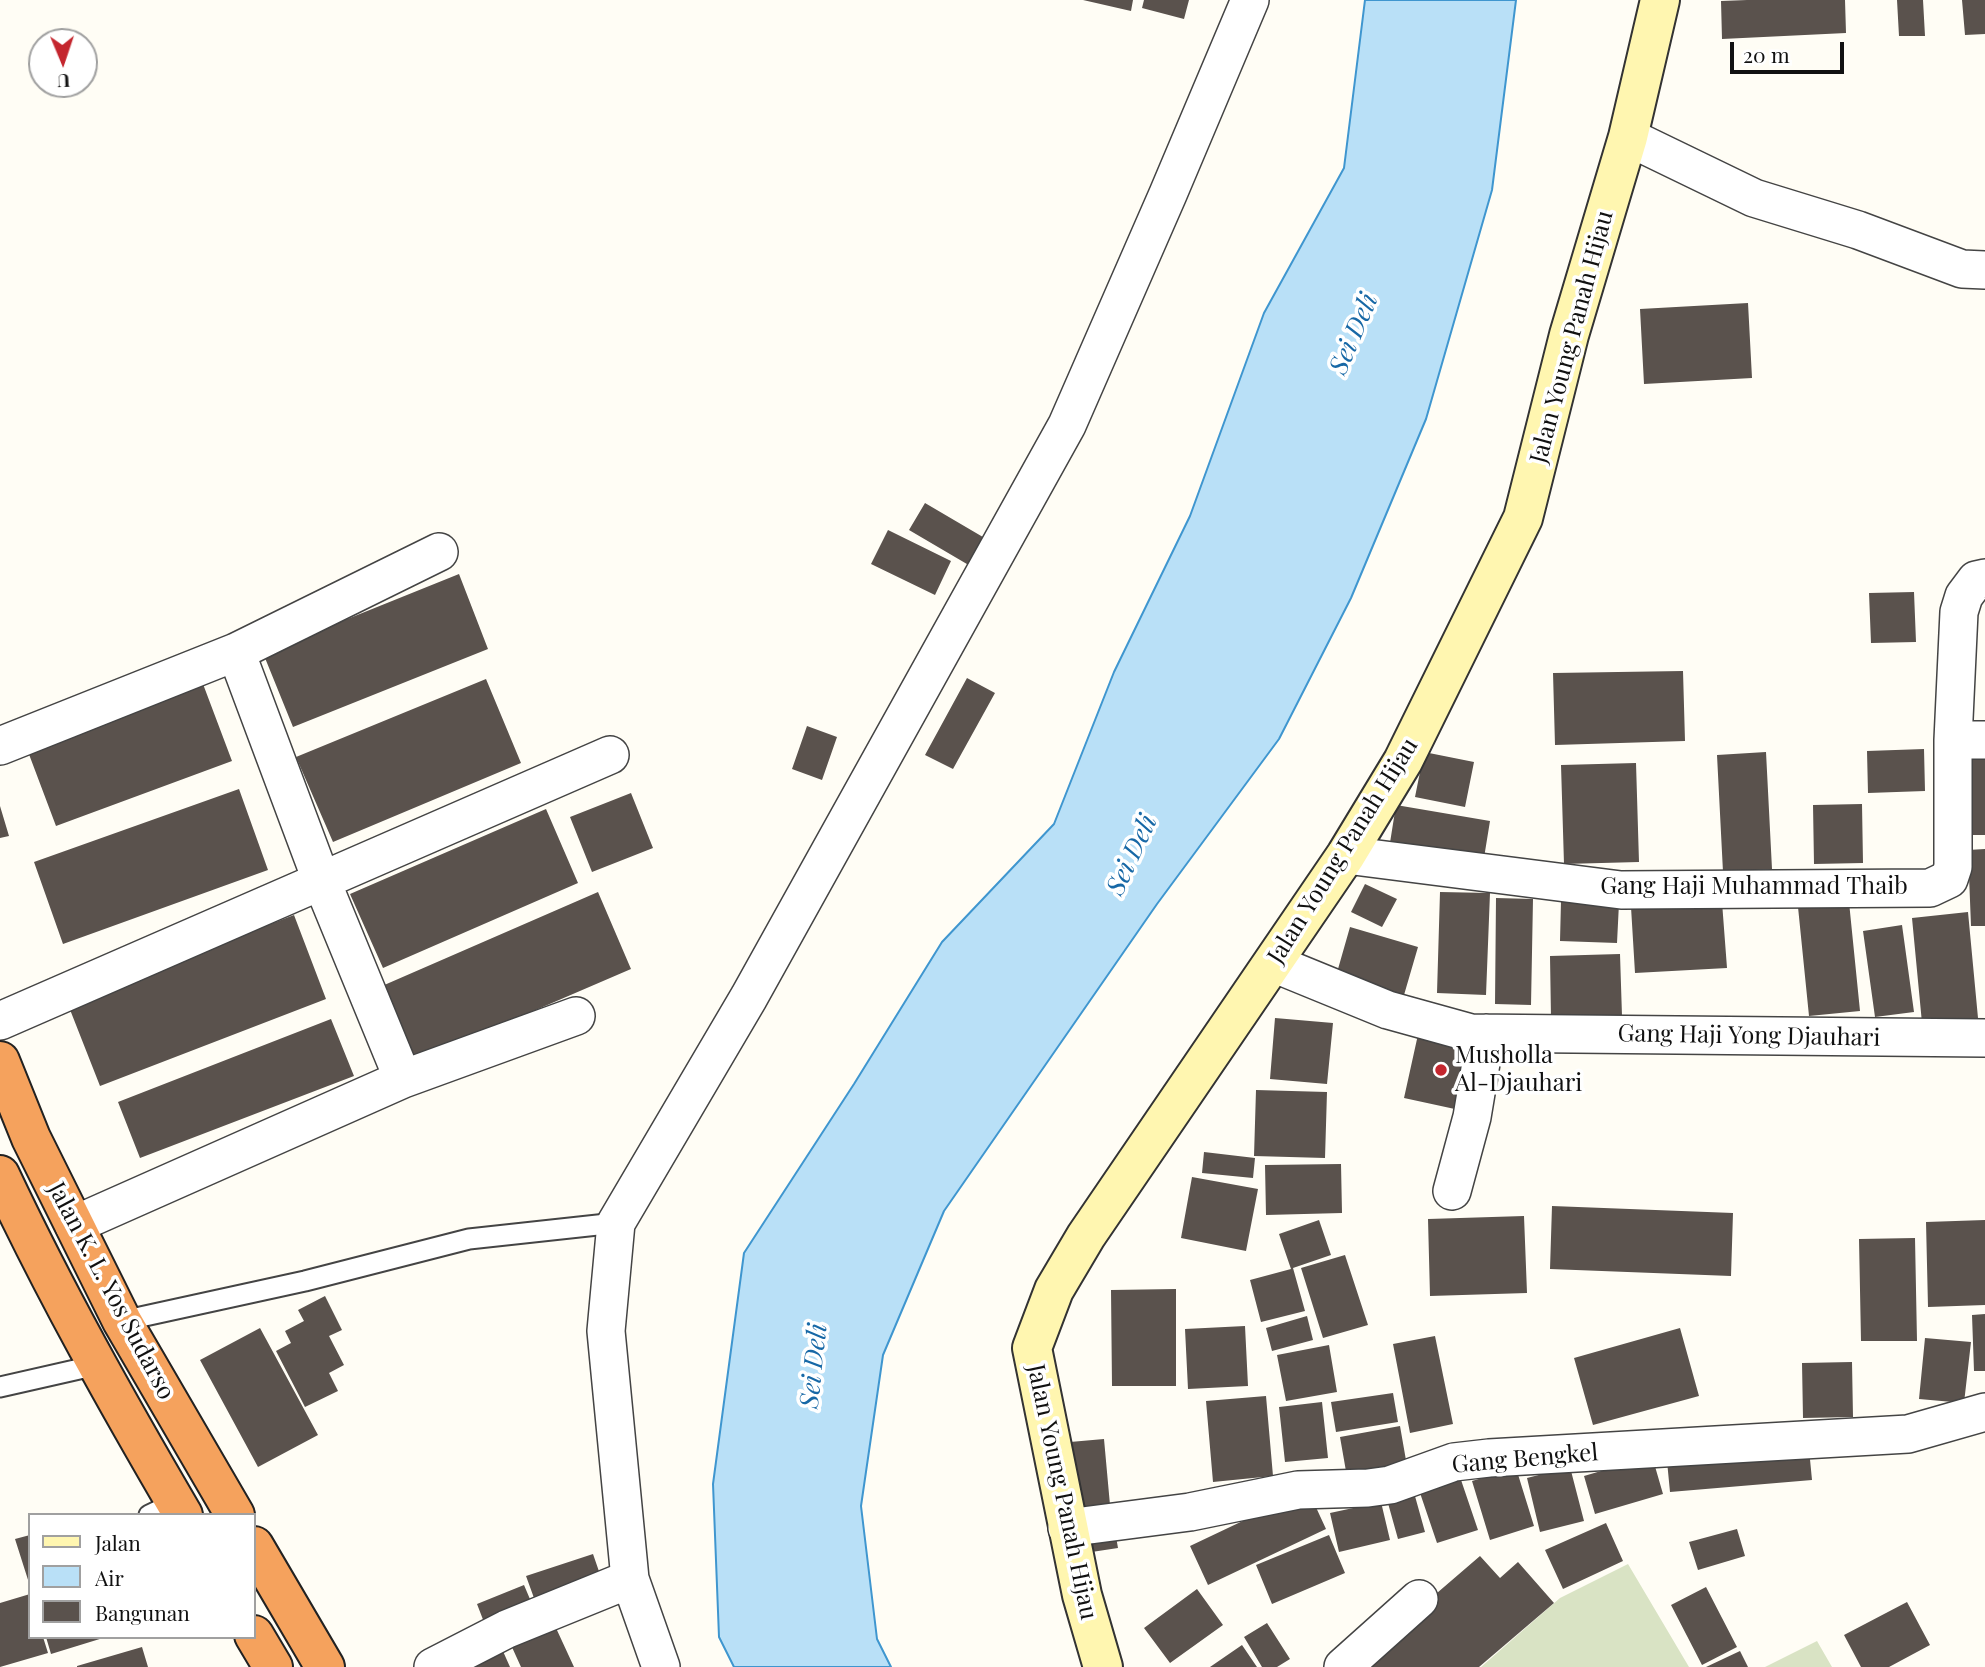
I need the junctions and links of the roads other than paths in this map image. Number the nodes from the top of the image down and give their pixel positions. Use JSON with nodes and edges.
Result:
{"nodes":[{"id":1,"x":1250,"y":0,"type":"edge"},
{"id":2,"x":1660,"y":0,"type":"edge"},
{"id":3,"x":1628,"y":137,"type":"junction"},
{"id":4,"x":1985,"y":270,"type":"edge"},
{"id":5,"x":439,"y":552,"type":"dead end"},
{"id":6,"x":1985,"y":578,"type":"edge"},
{"id":7,"x":236,"y":652,"type":"junction"},
{"id":8,"x":1969,"y":740,"type":"edge"},
{"id":9,"x":0,"y":746,"type":"edge"},
{"id":10,"x":610,"y":755,"type":"dead end"},
{"id":11,"x":1346,"y":855,"type":"junction"},
{"id":12,"x":322,"y":882,"type":"junction"},
{"id":13,"x":1273,"y":963,"type":"junction"},
{"id":14,"x":576,"y":1016,"type":"dead end"},
{"id":15,"x":0,"y":1021,"type":"edge"},
{"id":16,"x":1486,"y":1034,"type":"junction"},
{"id":17,"x":1985,"y":1038,"type":"edge"},
{"id":18,"x":0,"y":1061,"type":"edge"},
{"id":19,"x":403,"y":1079,"type":"junction"},
{"id":20,"x":0,"y":1175,"type":"edge"},
{"id":21,"x":1452,"y":1191,"type":"dead end"},
{"id":22,"x":616,"y":1223,"type":"junction"},
{"id":23,"x":74,"y":1225,"type":"junction"},
{"id":24,"x":122,"y":1321,"type":"junction"},
{"id":25,"x":97,"y":1365,"type":"junction"},
{"id":26,"x":0,"y":1387,"type":"edge"},
{"id":27,"x":1985,"y":1412,"type":"edge"},
{"id":28,"x":169,"y":1511,"type":"edge"},
{"id":29,"x":235,"y":1513,"type":"edge"},
{"id":30,"x":1068,"y":1528,"type":"junction"},
{"id":31,"x":256,"y":1549,"type":"edge"},
{"id":32,"x":630,"y":1579,"type":"junction"},
{"id":33,"x":1419,"y":1599,"type":"dead end"},
{"id":34,"x":256,"y":1637,"type":"edge"},
{"id":35,"x":273,"y":1667,"type":"edge"},
{"id":36,"x":325,"y":1667,"type":"edge"},
{"id":37,"x":433,"y":1667,"type":"edge"},
{"id":38,"x":660,"y":1667,"type":"edge"},
{"id":39,"x":1103,"y":1667,"type":"edge"},
{"id":40,"x":1343,"y":1667,"type":"edge"}],
"edges":[{"from":1,"to":22,"type":"street"},
{"from":2,"to":3,"type":"street","name":"Jalan Young Panah Hijau"},
{"from":3,"to":4,"type":"street"},
{"from":3,"to":11,"type":"street","name":"Jalan Young Panah Hijau"},
{"from":5,"to":7,"type":"street"},
{"from":6,"to":8,"type":"street","name":"Gang Haji Muhammad Thaib"},
{"from":7,"to":9,"type":"street"},
{"from":7,"to":12,"type":"street"},
{"from":8,"to":11,"type":"street","name":"Gang Haji Muhammad Thaib"},
{"from":10,"to":12,"type":"street"},
{"from":11,"to":13,"type":"street","name":"Jalan Young Panah Hijau"},
{"from":12,"to":15,"type":"street"},
{"from":12,"to":19,"type":"street"},
{"from":13,"to":16,"type":"street","name":"Gang Haji Yong Djauhari"},
{"from":13,"to":30,"type":"street","name":"Jalan Young Panah Hijau"},
{"from":14,"to":19,"type":"street"},
{"from":16,"to":17,"type":"street","name":"Gang Haji Yong Djauhari"},
{"from":16,"to":21,"type":"street"},
{"from":18,"to":23,"type":"highway","name":"Jalan K. L. Yos Sudarso"},
{"from":19,"to":23,"type":"street"},
{"from":20,"to":25,"type":"highway","name":"Jalan K. L. Yos Sudarso"},
{"from":22,"to":24,"type":"lane"},
{"from":22,"to":32,"type":"street"},
{"from":23,"to":24,"type":"highway","name":"Jalan K. L. Yos Sudarso"},
{"from":24,"to":29,"type":"highway","name":"Jalan K. L. Yos Sudarso"},
{"from":25,"to":26,"type":"lane"},
{"from":25,"to":28,"type":"highway","name":"Jalan K. L. Yos Sudarso"},
{"from":27,"to":30,"type":"street","name":"Gang Bengkel"},
{"from":30,"to":39,"type":"street","name":"Jalan Young Panah Hijau"},
{"from":31,"to":36,"type":"highway"},
{"from":32,"to":37,"type":"street"},
{"from":32,"to":38,"type":"street"},
{"from":33,"to":40,"type":"street"},
{"from":34,"to":35,"type":"highway"}]}
